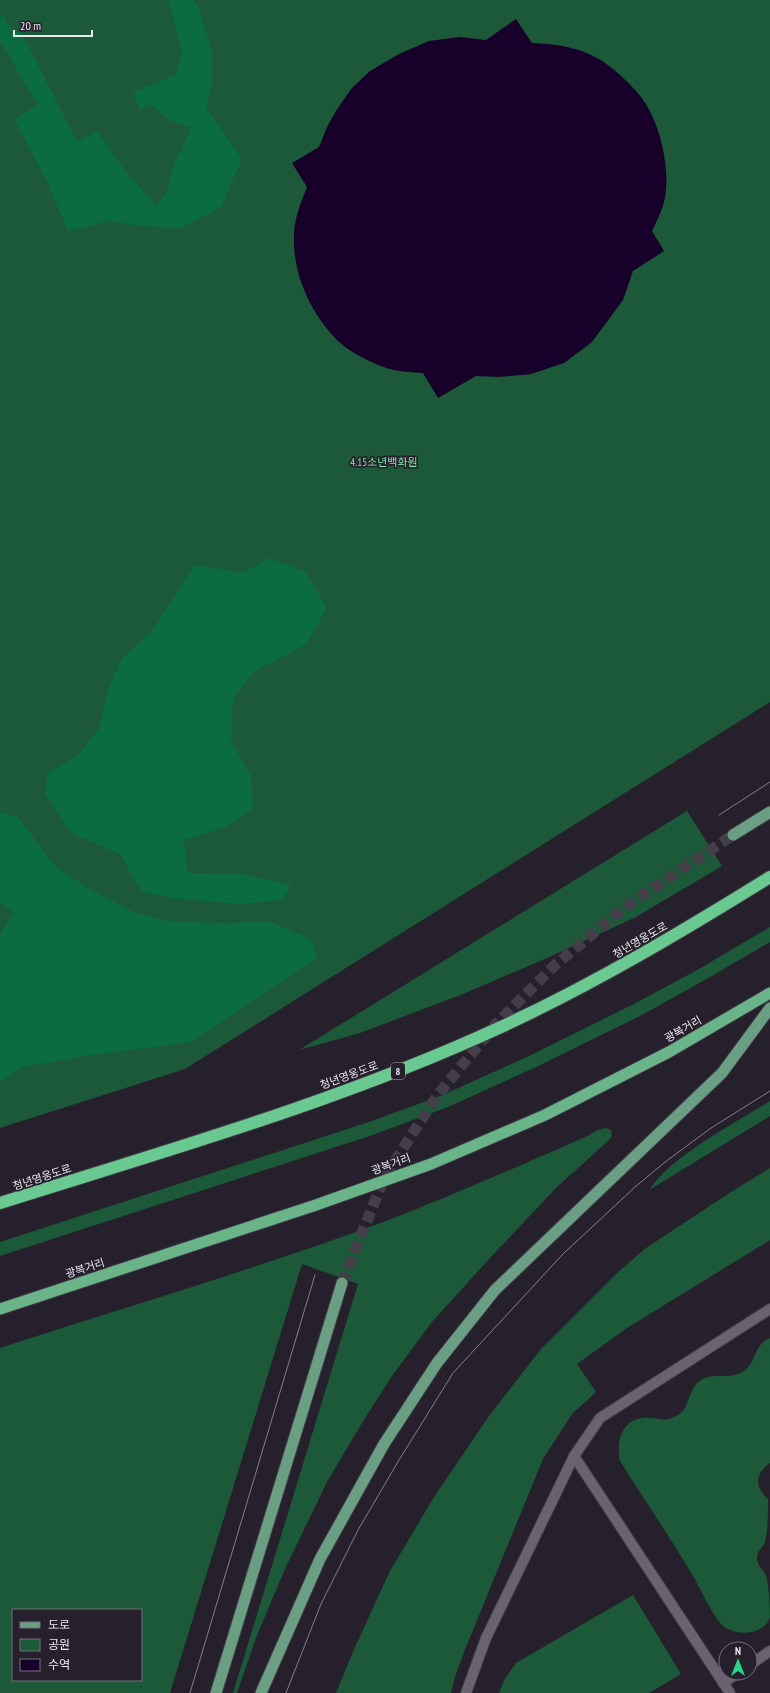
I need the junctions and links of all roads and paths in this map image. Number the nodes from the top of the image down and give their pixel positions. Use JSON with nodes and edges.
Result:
{"nodes":[{"id":1,"x":770,"y":812,"type":"edge"},
{"id":2,"x":733,"y":836,"type":"tunnel mouth"},
{"id":3,"x":770,"y":877,"type":"edge"},
{"id":4,"x":770,"y":993,"type":"edge"},
{"id":5,"x":770,"y":1008,"type":"edge"},
{"id":6,"x":0,"y":1203,"type":"edge"},
{"id":7,"x":342,"y":1283,"type":"tunnel mouth"},
{"id":8,"x":0,"y":1309,"type":"edge"},
{"id":9,"x":770,"y":1309,"type":"edge"},
{"id":10,"x":574,"y":1456,"type":"junction"},
{"id":11,"x":770,"y":1651,"type":"edge"},
{"id":12,"x":758,"y":1659,"type":"edge"},
{"id":13,"x":727,"y":1681,"type":"edge"},
{"id":14,"x":724,"y":1683,"type":"junction"},
{"id":15,"x":216,"y":1693,"type":"edge"},
{"id":16,"x":261,"y":1693,"type":"edge"},
{"id":17,"x":466,"y":1693,"type":"edge"},
{"id":18,"x":730,"y":1693,"type":"edge"}],
"edges":[{"from":1,"to":2,"type":"main road"},
{"from":3,"to":6,"type":"highway","name":"청년영웅도로","number":"8"},
{"from":4,"to":8,"type":"highway","name":"광복거리"},
{"from":5,"to":16,"type":"main road"},
{"from":7,"to":15,"type":"main road"},
{"from":9,"to":10,"type":"lane"},
{"from":10,"to":14,"type":"lane"},
{"from":10,"to":17,"type":"lane"},
{"from":11,"to":12,"type":"lane"},
{"from":13,"to":14,"type":"lane"},
{"from":14,"to":18,"type":"lane"}]}
